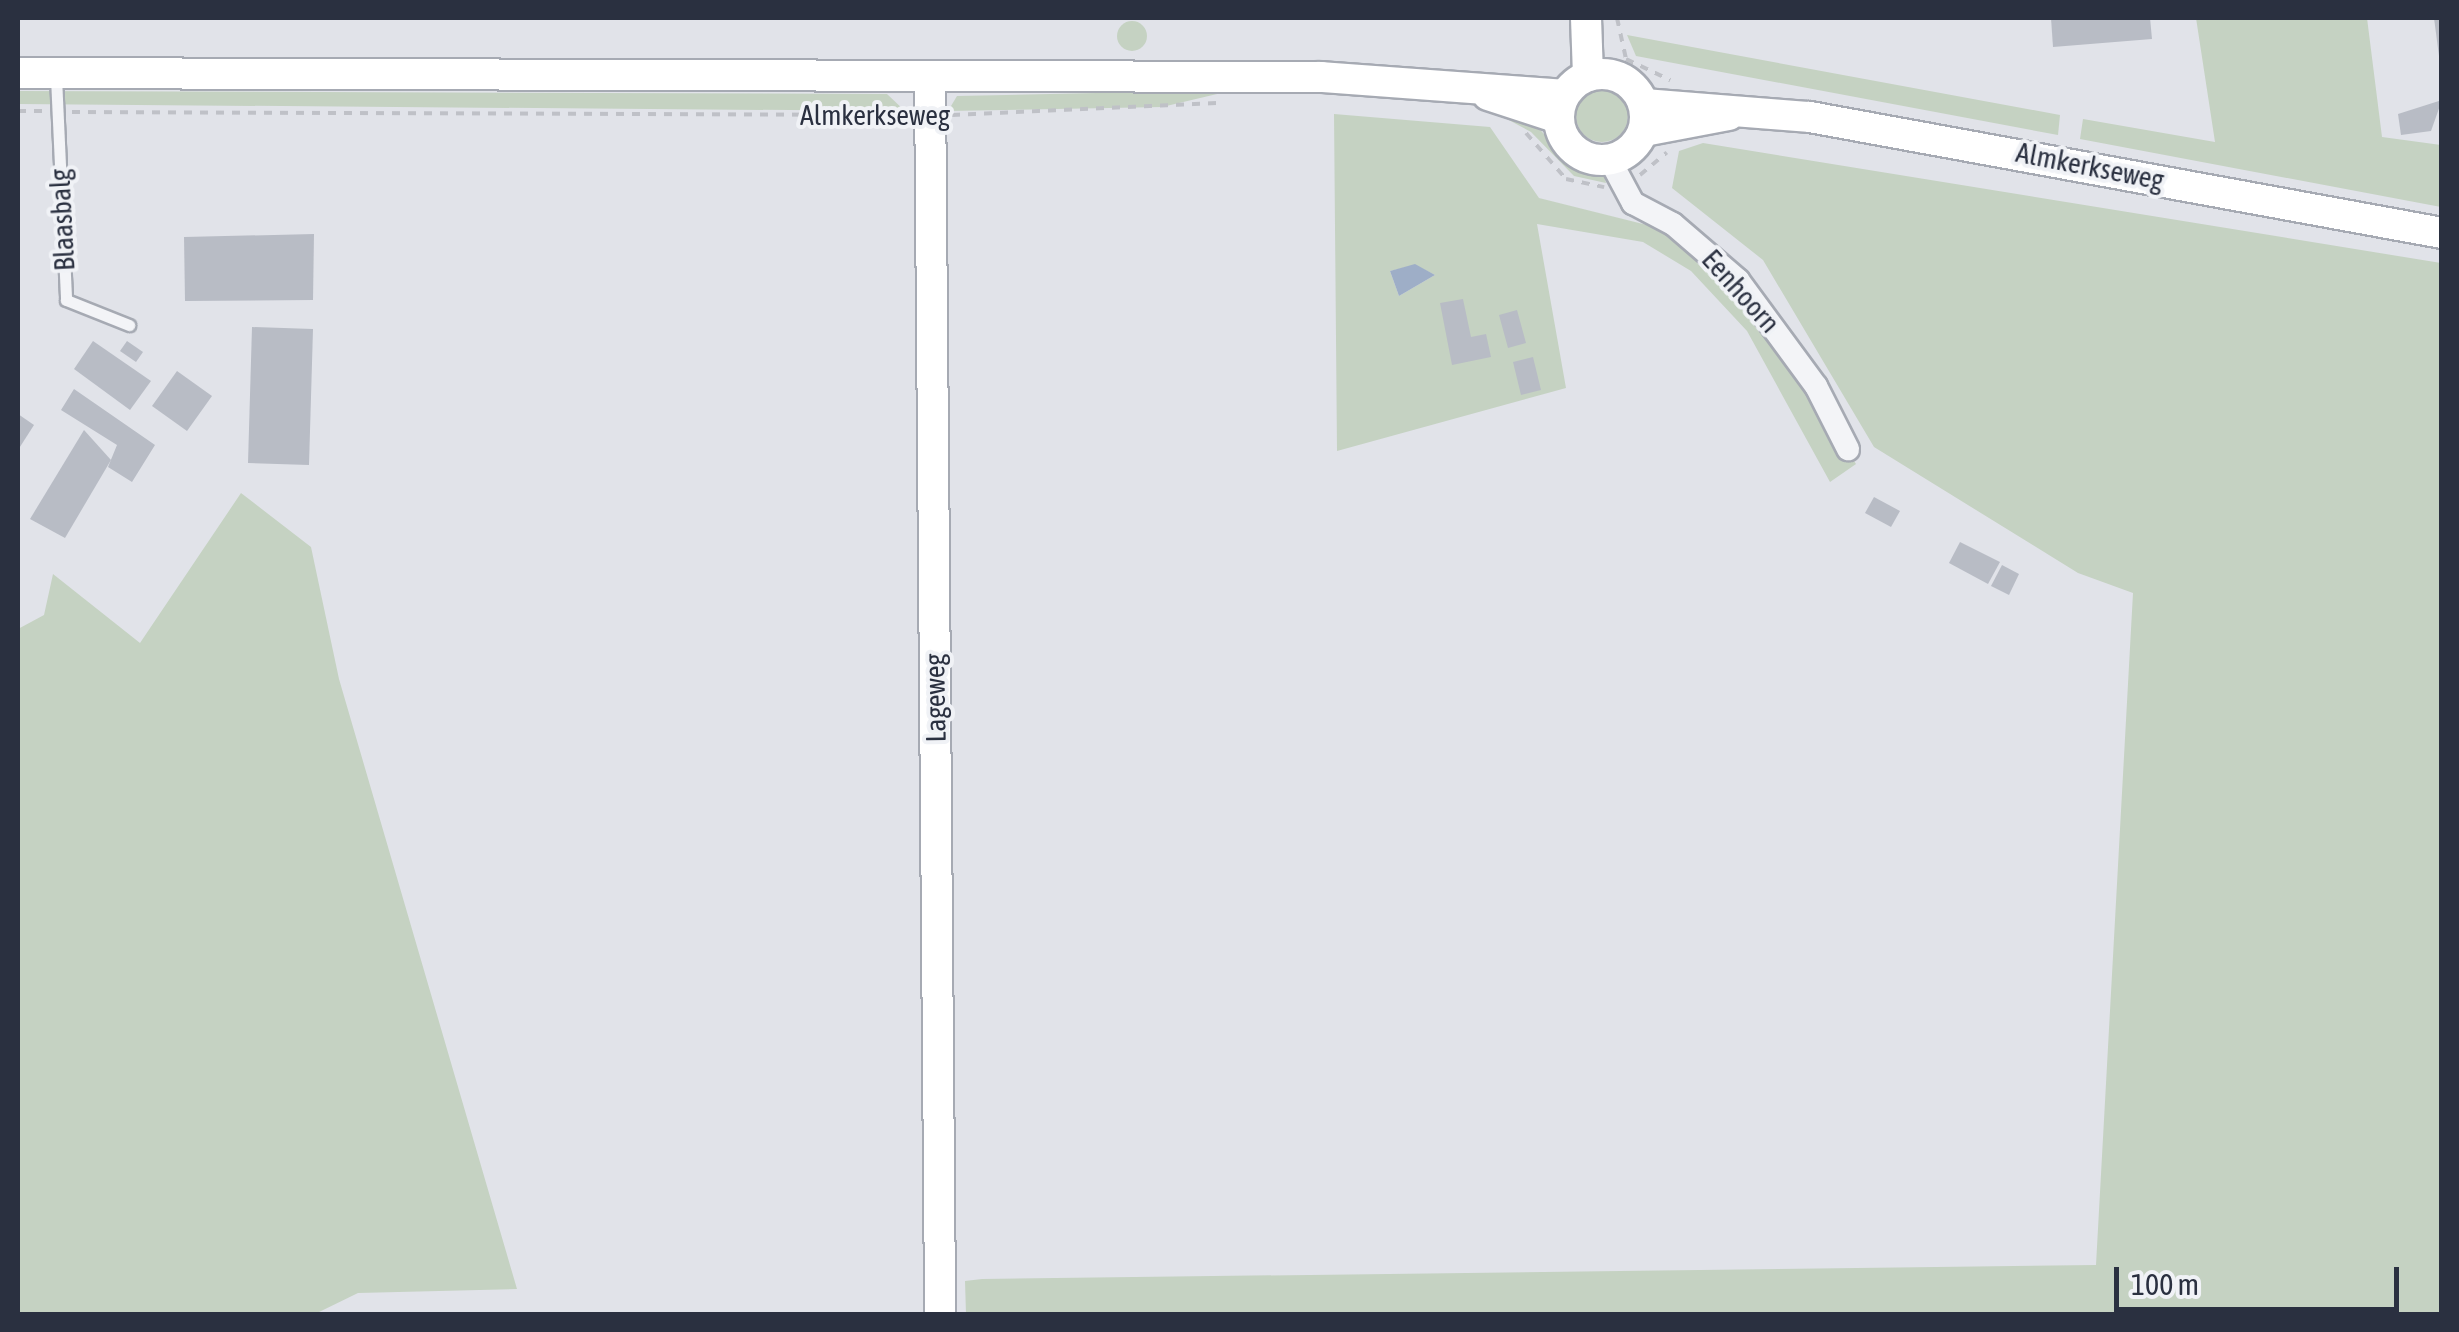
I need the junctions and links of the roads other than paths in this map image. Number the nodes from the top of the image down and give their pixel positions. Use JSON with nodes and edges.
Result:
{"nodes":[{"id":1,"x":1586,"y":18,"type":"edge"},
{"id":2,"x":1599,"y":18,"type":"edge"},
{"id":3,"x":56,"y":72,"type":"junction"},
{"id":4,"x":18,"y":73,"type":"edge"},
{"id":5,"x":930,"y":82,"type":"junction"},
{"id":6,"x":1580,"y":91,"type":"junction"},
{"id":7,"x":1644,"y":117,"type":"junction"},
{"id":8,"x":1613,"y":174,"type":"junction"},
{"id":9,"x":2442,"y":233,"type":"edge"},
{"id":10,"x":129,"y":325,"type":"dead end"},
{"id":11,"x":1848,"y":449,"type":"dead end"},
{"id":12,"x":940,"y":1314,"type":"edge"}],
"edges":[{"from":1,"to":6,"type":"street"},
{"from":2,"to":6,"type":"street"},
{"from":3,"to":4,"type":"street","name":"Almkerkseweg"},
{"from":3,"to":5,"type":"street","name":"Almkerkseweg"},
{"from":3,"to":10,"type":"lane","name":"Blaasbalg"},
{"from":5,"to":6,"type":"street","name":"Almkerkseweg"},
{"from":5,"to":12,"type":"street","name":"Lageweg"},
{"from":6,"to":7,"type":"street"},
{"from":6,"to":8,"type":"street"},
{"from":7,"to":8,"type":"street"},
{"from":7,"to":9,"type":"street","name":"Almkerkseweg"},
{"from":8,"to":11,"type":"street","name":"Eenhoorn"}]}
